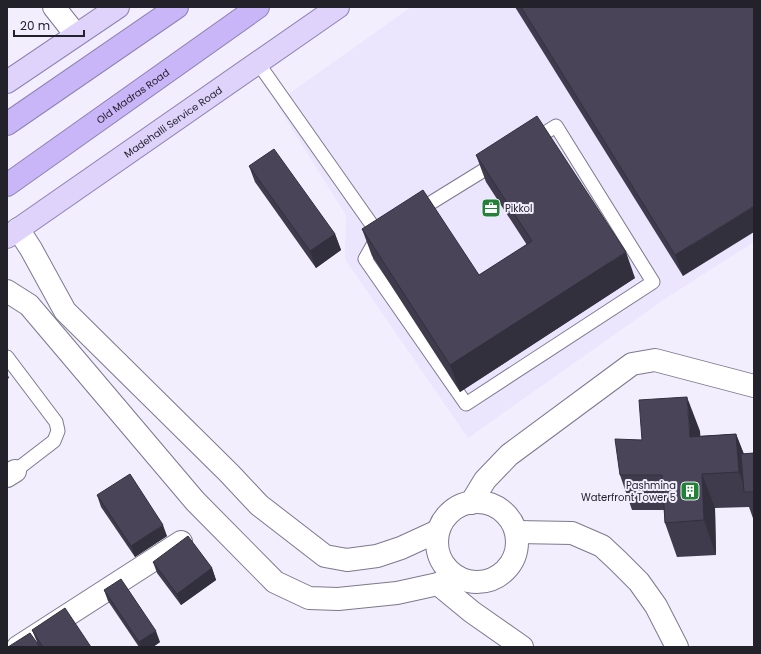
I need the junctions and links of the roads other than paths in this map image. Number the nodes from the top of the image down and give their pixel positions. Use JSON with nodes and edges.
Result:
{"nodes":[{"id":1,"x":54,"y":7,"type":"edge"},
{"id":2,"x":118,"y":7,"type":"edge"},
{"id":3,"x":177,"y":7,"type":"edge"},
{"id":4,"x":258,"y":7,"type":"edge"},
{"id":5,"x":338,"y":7,"type":"edge"},
{"id":6,"x":76,"y":35,"type":"junction"},
{"id":7,"x":258,"y":63,"type":"junction"},
{"id":8,"x":7,"y":82,"type":"edge"},
{"id":9,"x":7,"y":124,"type":"edge"},
{"id":10,"x":522,"y":147,"type":"edge"},
{"id":11,"x":509,"y":155,"type":"edge"},
{"id":12,"x":7,"y":185,"type":"edge"},
{"id":13,"x":407,"y":218,"type":"edge"},
{"id":14,"x":393,"y":226,"type":"edge"},
{"id":15,"x":13,"y":233,"type":"edge"},
{"id":16,"x":379,"y":235,"type":"junction"},
{"id":17,"x":7,"y":291,"type":"edge"},
{"id":18,"x":7,"y":356,"type":"edge"},
{"id":19,"x":754,"y":386,"type":"edge"},
{"id":20,"x":11,"y":473,"type":"edge"},
{"id":21,"x":471,"y":503,"type":"junction"},
{"id":22,"x":438,"y":531,"type":"junction"},
{"id":23,"x":517,"y":532,"type":"junction"},
{"id":24,"x":181,"y":542,"type":"edge"},
{"id":25,"x":447,"y":581,"type":"junction"},
{"id":26,"x":18,"y":647,"type":"edge"},
{"id":27,"x":522,"y":647,"type":"edge"},
{"id":28,"x":678,"y":647,"type":"edge"}],
"edges":[{"from":1,"to":6,"type":"street"},
{"from":2,"to":6,"type":"main road"},
{"from":3,"to":9,"type":"highway"},
{"from":4,"to":12,"type":"highway","name":"Old Madras Road"},
{"from":5,"to":7,"type":"main road","name":"Madehalli Service Road"},
{"from":6,"to":8,"type":"main road"},
{"from":7,"to":15,"type":"main road","name":"Madehalli Service Road"},
{"from":7,"to":16,"type":"lane"},
{"from":10,"to":16,"type":"lane"},
{"from":11,"to":13,"type":"lane"},
{"from":14,"to":16,"type":"lane"},
{"from":15,"to":22,"type":"street"},
{"from":17,"to":25,"type":"street"},
{"from":18,"to":20,"type":"lane"},
{"from":19,"to":21,"type":"street"},
{"from":21,"to":22,"type":"street"},
{"from":21,"to":23,"type":"street"},
{"from":22,"to":25,"type":"street"},
{"from":23,"to":25,"type":"street"},
{"from":23,"to":28,"type":"street"},
{"from":24,"to":26,"type":"street"},
{"from":25,"to":27,"type":"street"}]}
